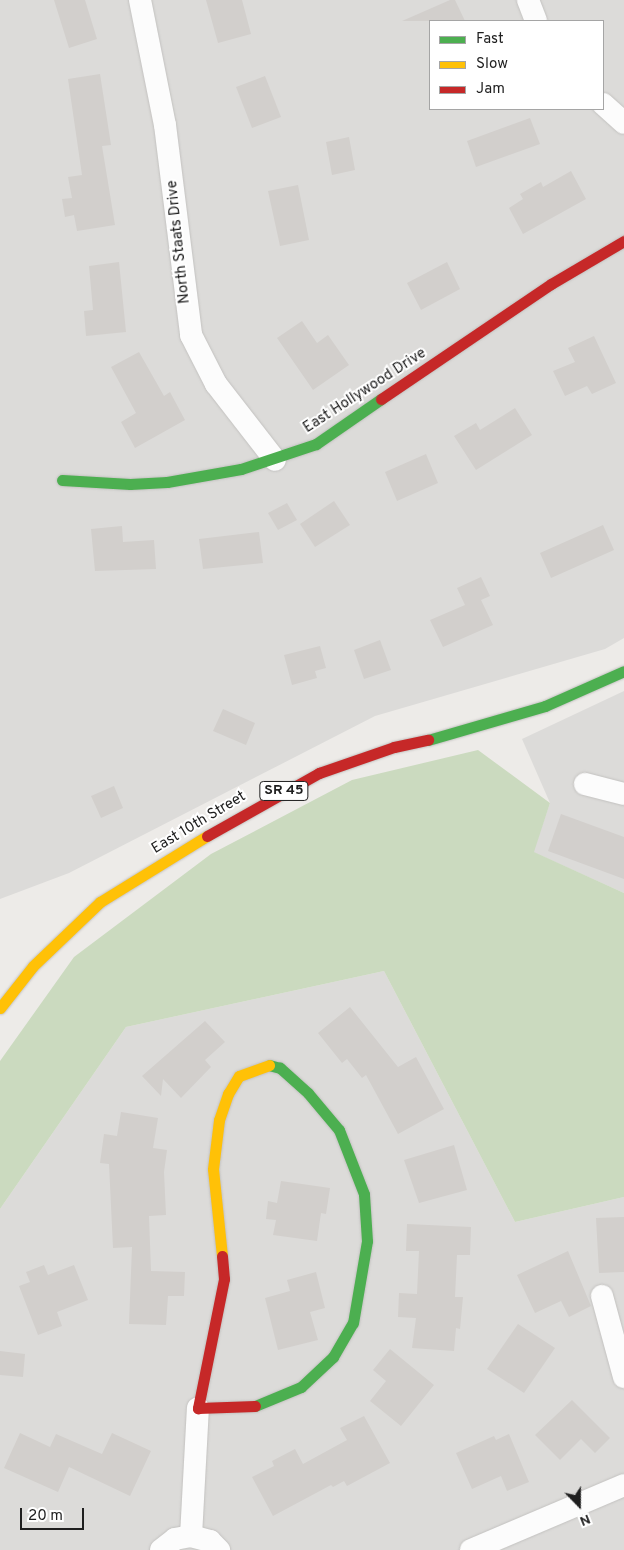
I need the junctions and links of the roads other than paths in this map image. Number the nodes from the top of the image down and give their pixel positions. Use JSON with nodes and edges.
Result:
{"nodes":[{"id":1,"x":140,"y":0,"type":"edge"},
{"id":2,"x":528,"y":0,"type":"edge"},
{"id":3,"x":536,"y":20,"type":"edge"},
{"id":4,"x":604,"y":105,"type":"edge"},
{"id":5,"x":624,"y":123,"type":"edge"},
{"id":6,"x":624,"y":241,"type":"edge"},
{"id":7,"x":276,"y":460,"type":"junction"},
{"id":8,"x":62,"y":480,"type":"dead end"},
{"id":9,"x":624,"y":672,"type":"edge"},
{"id":10,"x":585,"y":784,"type":"dead end"},
{"id":11,"x":624,"y":794,"type":"edge"},
{"id":12,"x":0,"y":1008,"type":"edge"},
{"id":13,"x":602,"y":1296,"type":"dead end"},
{"id":14,"x":624,"y":1377,"type":"edge"},
{"id":15,"x":198,"y":1408,"type":"junction"},
{"id":16,"x":624,"y":1485,"type":"edge"},
{"id":17,"x":191,"y":1536,"type":"junction"},
{"id":18,"x":161,"y":1550,"type":"edge"},
{"id":19,"x":219,"y":1550,"type":"edge"},
{"id":20,"x":471,"y":1550,"type":"edge"}],
"edges":[{"from":1,"to":7,"type":"street","name":"North Staats Drive"},
{"from":2,"to":3,"type":"street"},
{"from":4,"to":5,"type":"street"},
{"from":6,"to":7,"type":"street","name":"East Hollywood Drive"},
{"from":7,"to":8,"type":"street","name":"East Hollywood Drive"},
{"from":9,"to":12,"type":"street","name":"East 10th Street","number":"SR 45"},
{"from":10,"to":11,"type":"street"},
{"from":13,"to":14,"type":"street"},
{"from":15,"to":15,"type":"street"},
{"from":15,"to":17,"type":"street"},
{"from":16,"to":20,"type":"street"},
{"from":17,"to":18,"type":"street"},
{"from":17,"to":19,"type":"street"}]}
